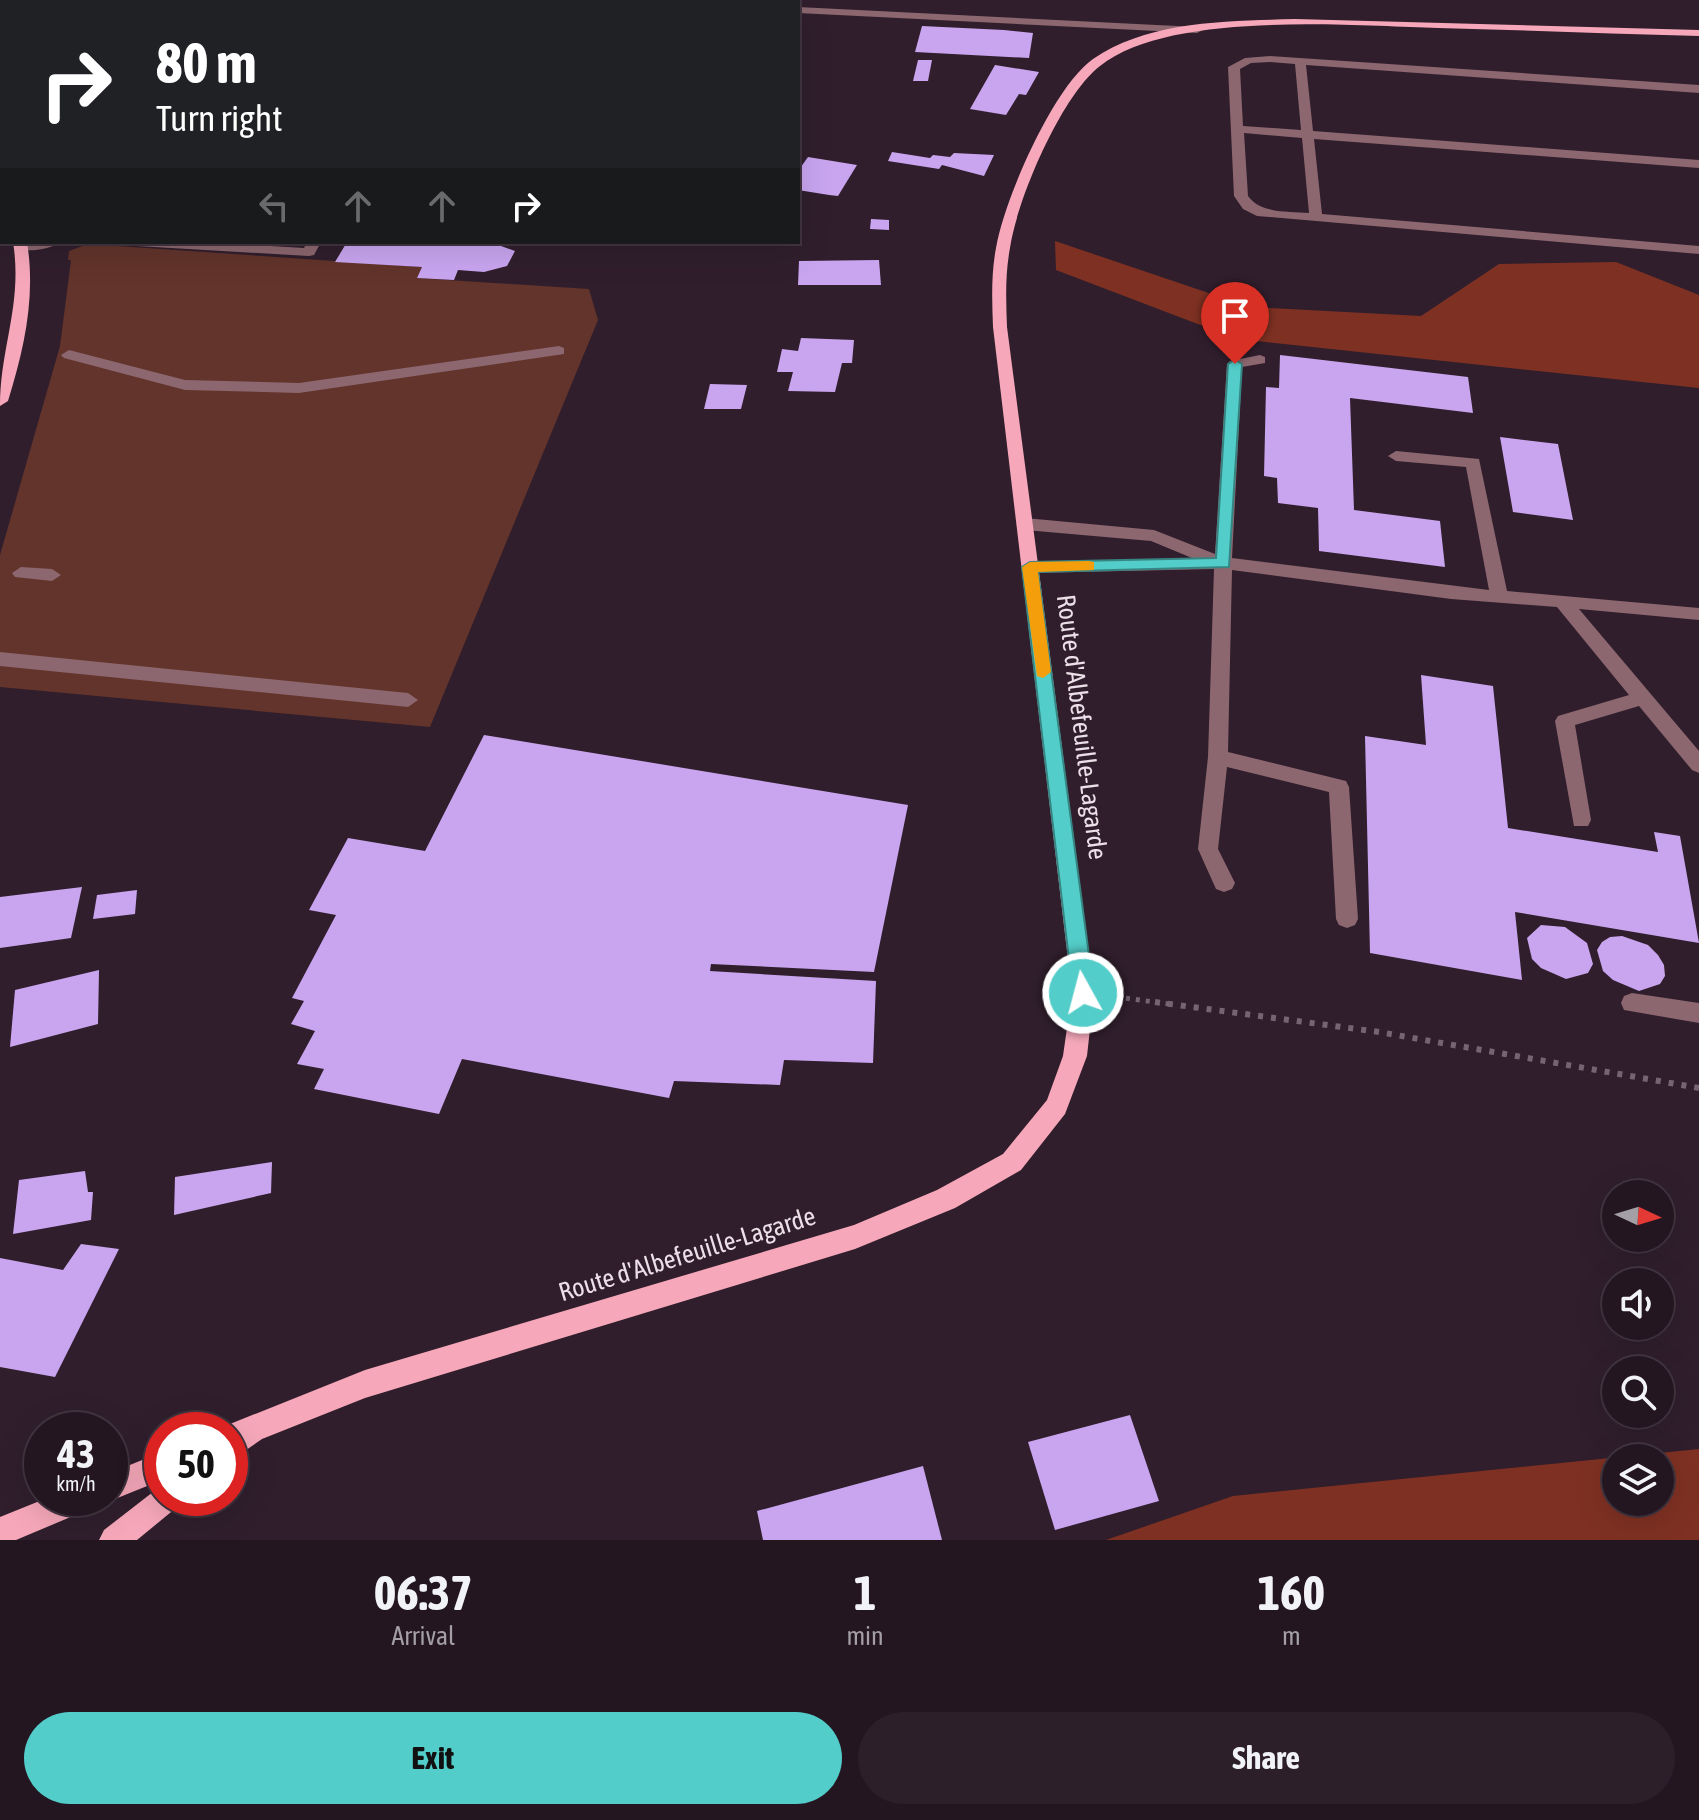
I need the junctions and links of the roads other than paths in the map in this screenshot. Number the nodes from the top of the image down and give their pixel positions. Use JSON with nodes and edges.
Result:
{"nodes":[{"id":1,"x":800,"y":10,"type":"edge"},
{"id":2,"x":1197,"y":30,"type":"junction"},
{"id":3,"x":1699,"y":33,"type":"edge"},
{"id":4,"x":1300,"y":61,"type":"junction"},
{"id":5,"x":1699,"y":89,"type":"edge"},
{"id":6,"x":1237,"y":129,"type":"junction"},
{"id":7,"x":1307,"y":134,"type":"junction"},
{"id":8,"x":1699,"y":164,"type":"edge"},
{"id":9,"x":1316,"y":219,"type":"junction"},
{"id":10,"x":21,"y":244,"type":"edge"},
{"id":11,"x":171,"y":244,"type":"edge"},
{"id":12,"x":313,"y":244,"type":"edge"},
{"id":13,"x":1699,"y":250,"type":"edge"},
{"id":14,"x":559,"y":351,"type":"dead end"},
{"id":15,"x":69,"y":355,"type":"dead end"},
{"id":16,"x":1260,"y":360,"type":"dead end"},
{"id":17,"x":0,"y":401,"type":"edge"},
{"id":18,"x":1396,"y":456,"type":"dead end"},
{"id":19,"x":1025,"y":524,"type":"junction"},
{"id":20,"x":1223,"y":563,"type":"junction"},
{"id":21,"x":1030,"y":567,"type":"junction"},
{"id":22,"x":21,"y":573,"type":"dead end"},
{"id":23,"x":52,"y":575,"type":"dead end"},
{"id":24,"x":1499,"y":597,"type":"junction"},
{"id":25,"x":1562,"y":601,"type":"junction"},
{"id":26,"x":1699,"y":614,"type":"edge"},
{"id":27,"x":0,"y":659,"type":"edge"},
{"id":28,"x":1642,"y":698,"type":"junction"},
{"id":29,"x":408,"y":700,"type":"dead end"},
{"id":30,"x":1218,"y":757,"type":"junction"},
{"id":31,"x":1699,"y":765,"type":"edge"},
{"id":32,"x":1581,"y":820,"type":"dead end"},
{"id":33,"x":1224,"y":883,"type":"dead end"},
{"id":34,"x":1347,"y":919,"type":"dead end"},
{"id":35,"x":1632,"y":1003,"type":"dead end"},
{"id":36,"x":1699,"y":1013,"type":"edge"},
{"id":37,"x":248,"y":1430,"type":"edge"},
{"id":38,"x":39,"y":1516,"type":"edge"},
{"id":39,"x":144,"y":1516,"type":"edge"},
{"id":40,"x":0,"y":1532,"type":"edge"},
{"id":41,"x":114,"y":1540,"type":"edge"}],
"edges":[{"from":1,"to":2,"type":"street"},
{"from":2,"to":3,"type":"main road","name":"Route d'Albefeuille-Lagarde"},
{"from":2,"to":19,"type":"main road","name":"Route d'Albefeuille-Lagarde"},
{"from":4,"to":5,"type":"street"},
{"from":4,"to":6,"type":"street"},
{"from":4,"to":7,"type":"street"},
{"from":6,"to":7,"type":"street"},
{"from":6,"to":9,"type":"street"},
{"from":7,"to":8,"type":"street"},
{"from":7,"to":9,"type":"street"},
{"from":9,"to":13,"type":"street"},
{"from":10,"to":17,"type":"main road"},
{"from":11,"to":12,"type":"street"},
{"from":14,"to":15,"type":"street"},
{"from":16,"to":20,"type":"street"},
{"from":18,"to":24,"type":"street"},
{"from":19,"to":20,"type":"street"},
{"from":19,"to":21,"type":"main road","name":"Route d'Albefeuille-Lagarde"},
{"from":20,"to":21,"type":"street"},
{"from":20,"to":24,"type":"street"},
{"from":20,"to":30,"type":"street"},
{"from":21,"to":37,"type":"main road","name":"Route d'Albefeuille-Lagarde"},
{"from":22,"to":23,"type":"street"},
{"from":24,"to":25,"type":"street"},
{"from":25,"to":26,"type":"street"},
{"from":25,"to":28,"type":"street"},
{"from":27,"to":29,"type":"street"},
{"from":28,"to":31,"type":"street"},
{"from":28,"to":32,"type":"street"},
{"from":30,"to":33,"type":"street"},
{"from":30,"to":34,"type":"street"},
{"from":35,"to":36,"type":"street"},
{"from":38,"to":40,"type":"main road"},
{"from":39,"to":41,"type":"main road"}]}
